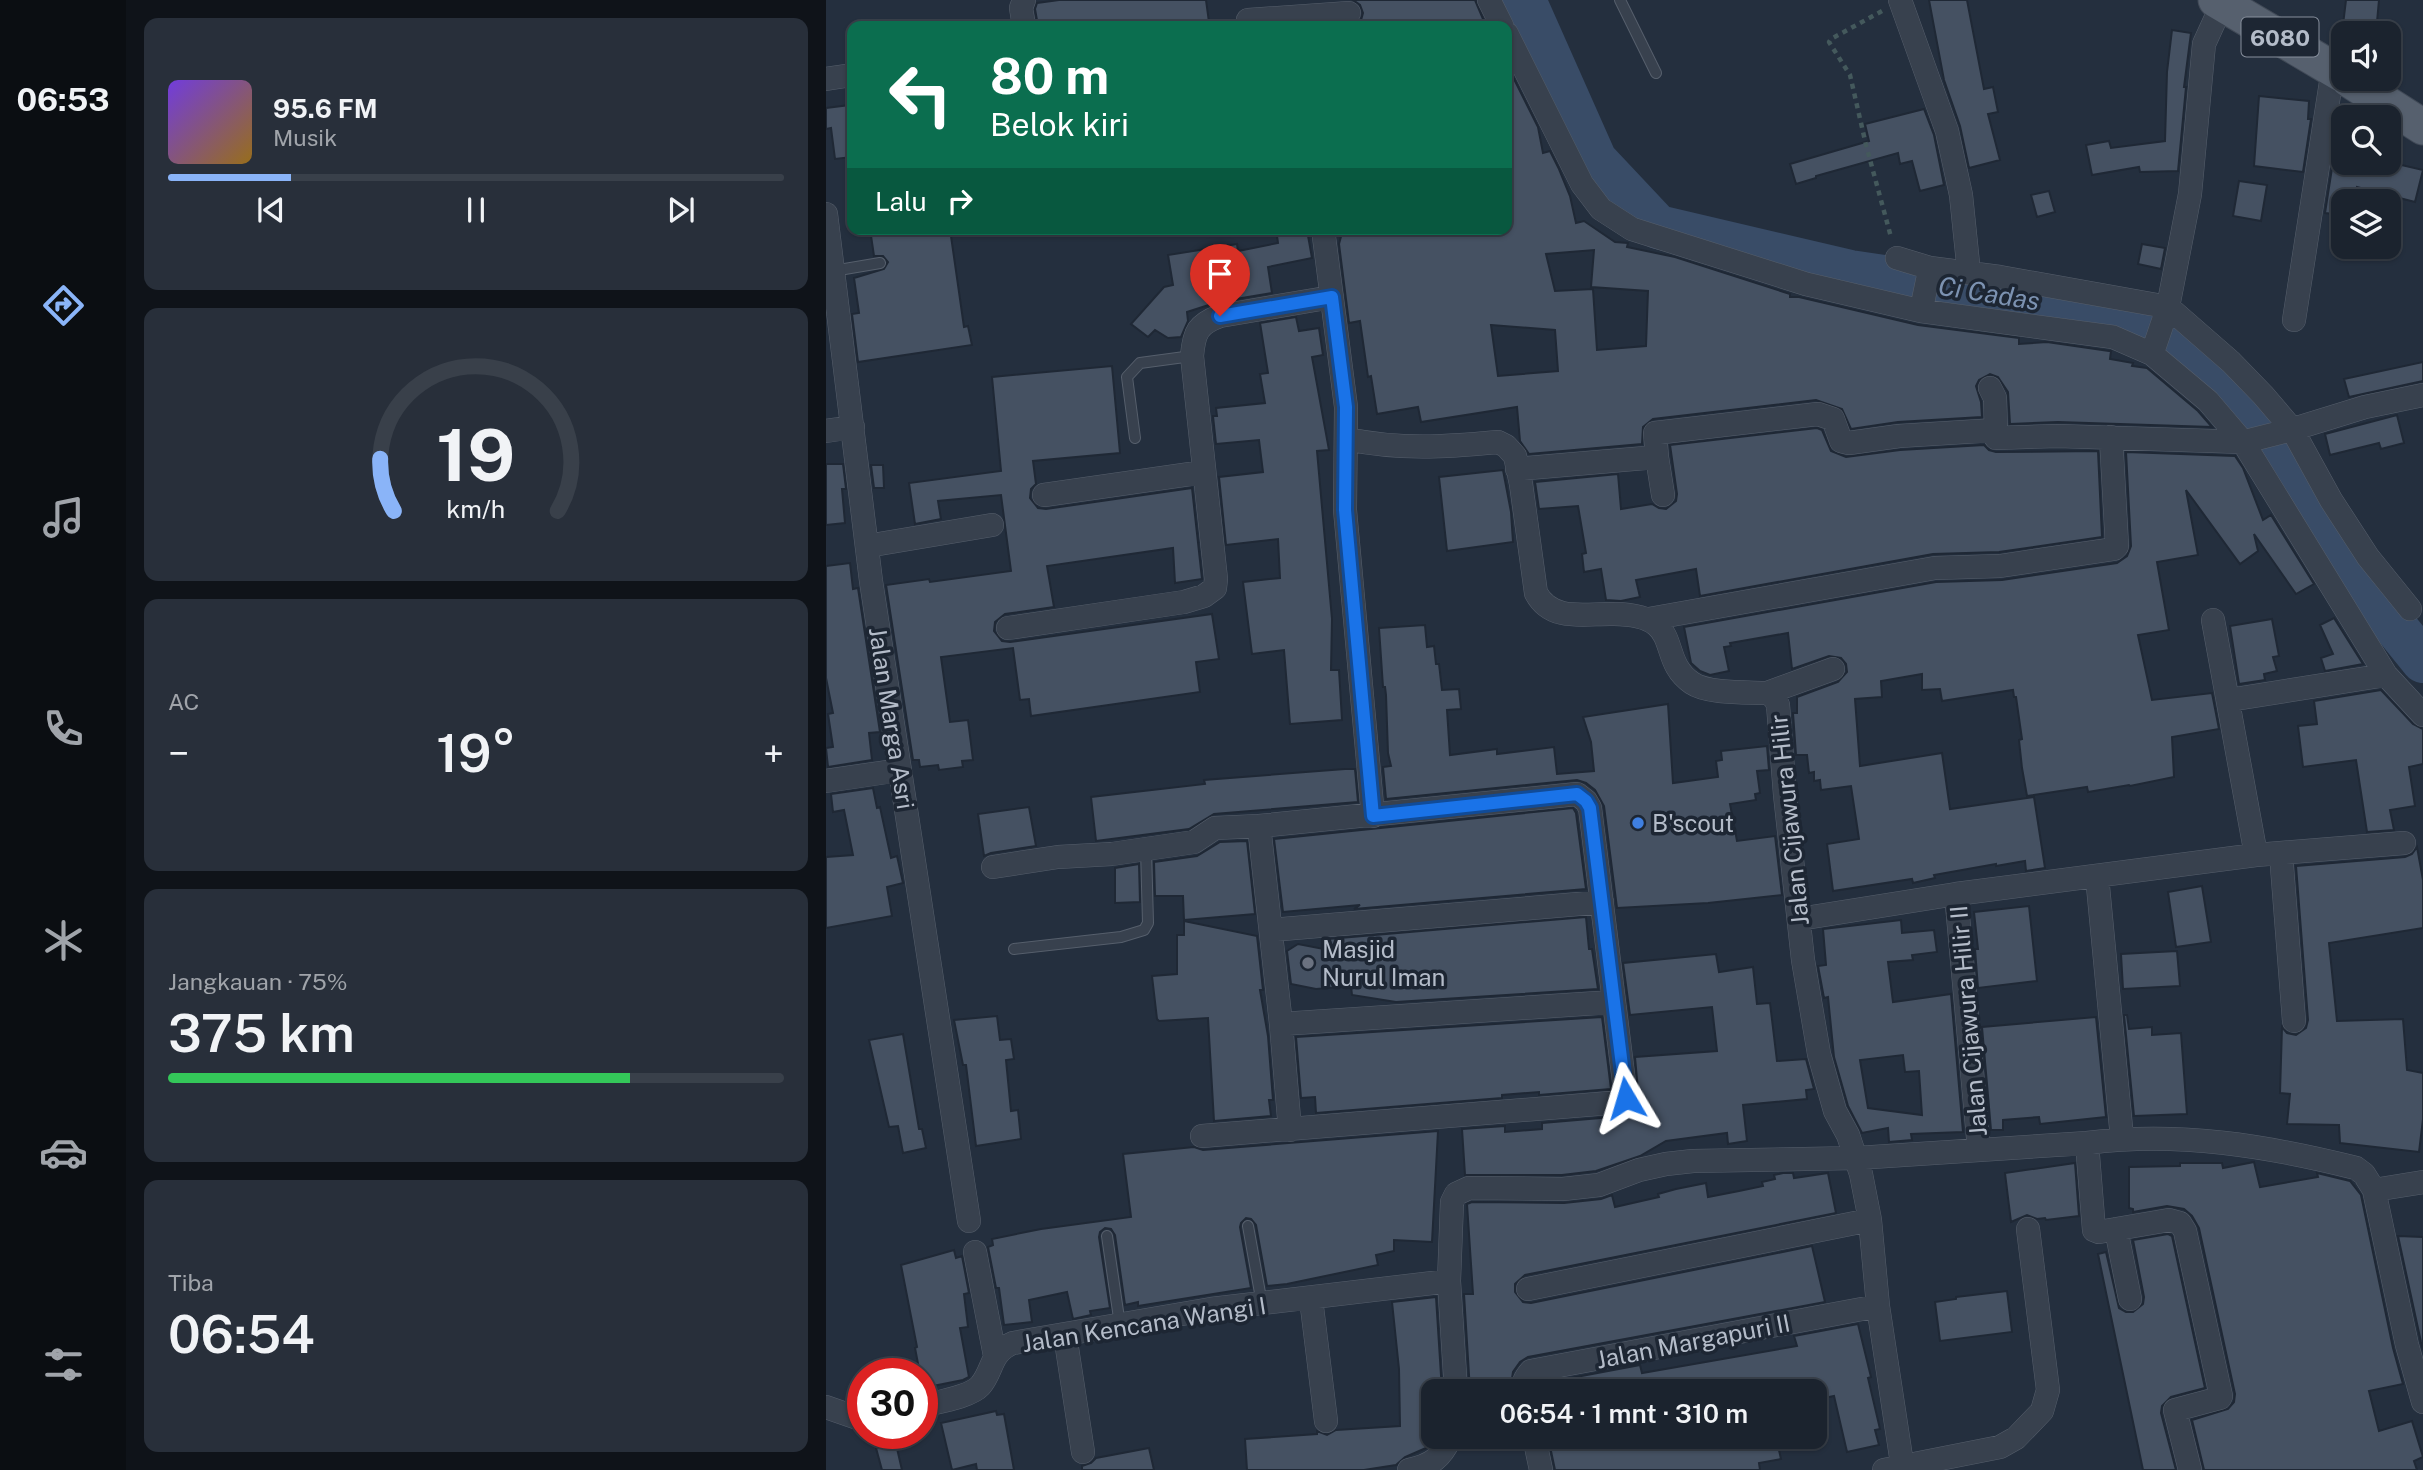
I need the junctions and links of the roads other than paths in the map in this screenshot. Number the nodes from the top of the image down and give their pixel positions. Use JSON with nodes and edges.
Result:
{"nodes":[{"id":1,"x":1024,"y":0,"type":"edge"},
{"id":2,"x":1489,"y":0,"type":"edge"},
{"id":3,"x":1620,"y":0,"type":"edge"},
{"id":4,"x":1900,"y":1,"type":"edge"},
{"id":5,"x":2230,"y":4,"type":"edge"},
{"id":6,"x":1349,"y":13,"type":"dead end"},
{"id":7,"x":1248,"y":15,"type":"edge"},
{"id":8,"x":1023,"y":21,"type":"edge"},
{"id":9,"x":1500,"y":21,"type":"edge"},
{"id":10,"x":1512,"y":44,"type":"edge"},
{"id":11,"x":2331,"y":67,"type":"edge"},
{"id":12,"x":1656,"y":73,"type":"dead end"},
{"id":13,"x":847,"y":76,"type":"edge"},
{"id":14,"x":826,"y":79,"type":"edge"},
{"id":15,"x":2339,"y":91,"type":"edge"},
{"id":16,"x":2368,"y":91,"type":"edge"},
{"id":17,"x":2423,"y":127,"type":"edge"},
{"id":18,"x":826,"y":214,"type":"edge"},
{"id":19,"x":1324,"y":235,"type":"edge"},
{"id":20,"x":1897,"y":258,"type":"road end"},
{"id":21,"x":880,"y":263,"type":"dead end"},
{"id":22,"x":1930,"y":270,"type":"junction"},
{"id":23,"x":830,"y":271,"type":"edge"},
{"id":24,"x":1969,"y":273,"type":"junction"},
{"id":25,"x":1332,"y":297,"type":"junction"},
{"id":26,"x":1922,"y":306,"type":"junction"},
{"id":27,"x":2166,"y":312,"type":"junction"},
{"id":28,"x":2294,"y":320,"type":"dead end"},
{"id":29,"x":2154,"y":349,"type":"junction"},
{"id":30,"x":1192,"y":356,"type":"junction"},
{"id":31,"x":1990,"y":388,"type":"dead end"},
{"id":32,"x":2423,"y":395,"type":"edge"},
{"id":33,"x":853,"y":427,"type":"junction"},
{"id":34,"x":1996,"y":430,"type":"junction"},
{"id":35,"x":2290,"y":430,"type":"junction"},
{"id":36,"x":826,"y":431,"type":"edge"},
{"id":37,"x":2111,"y":437,"type":"junction"},
{"id":38,"x":1135,"y":438,"type":"dead end"},
{"id":39,"x":1347,"y":439,"type":"junction"},
{"id":40,"x":2250,"y":441,"type":"junction"},
{"id":41,"x":1657,"y":457,"type":"junction"},
{"id":42,"x":1517,"y":468,"type":"junction"},
{"id":43,"x":1204,"y":472,"type":"junction"},
{"id":44,"x":1044,"y":495,"type":"dead end"},
{"id":45,"x":1663,"y":495,"type":"dead end"},
{"id":46,"x":992,"y":525,"type":"dead end"},
{"id":47,"x":867,"y":546,"type":"junction"},
{"id":48,"x":2410,"y":609,"type":"dead end"},
{"id":49,"x":1648,"y":619,"type":"junction"},
{"id":50,"x":2213,"y":620,"type":"dead end"},
{"id":51,"x":1008,"y":628,"type":"dead end"},
{"id":52,"x":1833,"y":669,"type":"dead end"},
{"id":53,"x":2386,"y":675,"type":"junction"},
{"id":54,"x":1767,"y":692,"type":"junction"},
{"id":55,"x":2229,"y":700,"type":"junction"},
{"id":56,"x":2423,"y":715,"type":"edge"},
{"id":57,"x":900,"y":771,"type":"junction"},
{"id":58,"x":826,"y":781,"type":"edge"},
{"id":59,"x":1373,"y":816,"type":"junction"},
{"id":60,"x":1259,"y":826,"type":"junction"},
{"id":61,"x":2404,"y":843,"type":"dead end"},
{"id":62,"x":1146,"y":849,"type":"junction"},
{"id":63,"x":2281,"y":854,"type":"junction"},
{"id":64,"x":2256,"y":855,"type":"junction"},
{"id":65,"x":993,"y":867,"type":"dead end"},
{"id":66,"x":2097,"y":876,"type":"junction"},
{"id":67,"x":1956,"y":894,"type":"junction"},
{"id":68,"x":1602,"y":902,"type":"junction"},
{"id":69,"x":1800,"y":919,"type":"junction"},
{"id":70,"x":1271,"y":930,"type":"junction"},
{"id":71,"x":1014,"y":949,"type":"dead end"},
{"id":72,"x":1613,"y":1002,"type":"junction"},
{"id":73,"x":2294,"y":1021,"type":"dead end"},
{"id":74,"x":1281,"y":1024,"type":"junction"},
{"id":75,"x":1290,"y":1130,"type":"junction"},
{"id":76,"x":1202,"y":1136,"type":"dead end"},
{"id":77,"x":2122,"y":1138,"type":"junction"},
{"id":78,"x":2087,"y":1143,"type":"junction"},
{"id":79,"x":1979,"y":1149,"type":"junction"},
{"id":80,"x":1857,"y":1158,"type":"junction"},
{"id":81,"x":2423,"y":1182,"type":"edge"},
{"id":82,"x":2374,"y":1190,"type":"junction"},
{"id":83,"x":1870,"y":1220,"type":"junction"},
{"id":84,"x":969,"y":1221,"type":"dead end"},
{"id":85,"x":1248,"y":1226,"type":"dead end"},
{"id":86,"x":2028,"y":1229,"type":"dead end"},
{"id":87,"x":2116,"y":1229,"type":"junction"},
{"id":88,"x":1107,"y":1236,"type":"dead end"},
{"id":89,"x":975,"y":1252,"type":"dead end"},
{"id":90,"x":1449,"y":1281,"type":"junction"},
{"id":91,"x":1528,"y":1289,"type":"dead end"},
{"id":92,"x":2130,"y":1298,"type":"dead end"},
{"id":93,"x":1311,"y":1299,"type":"junction"},
{"id":94,"x":1262,"y":1304,"type":"junction"},
{"id":95,"x":1878,"y":1306,"type":"junction"},
{"id":96,"x":1120,"y":1325,"type":"junction"},
{"id":97,"x":1065,"y":1335,"type":"junction"},
{"id":98,"x":2416,"y":1349,"type":"edge"},
{"id":99,"x":995,"y":1356,"type":"junction"},
{"id":100,"x":1455,"y":1379,"type":"edge"},
{"id":101,"x":1525,"y":1379,"type":"edge"},
{"id":102,"x":938,"y":1402,"type":"edge"},
{"id":103,"x":2423,"y":1402,"type":"edge"},
{"id":104,"x":826,"y":1407,"type":"edge"},
{"id":105,"x":847,"y":1414,"type":"edge"},
{"id":106,"x":1326,"y":1421,"type":"dead end"},
{"id":107,"x":1445,"y":1449,"type":"edge"},
{"id":108,"x":1083,"y":1452,"type":"dead end"},
{"id":109,"x":1421,"y":1469,"type":"edge"},
{"id":110,"x":1896,"y":1469,"type":"edge"},
{"id":111,"x":2190,"y":1470,"type":"edge"}],
"edges":[{"from":1,"to":8,"type":"street"},
{"from":2,"to":9,"type":"street"},
{"from":3,"to":12,"type":"lane"},
{"from":4,"to":24,"type":"street"},
{"from":5,"to":11,"type":"main road","number":"6080"},
{"from":5,"to":27,"type":"street"},
{"from":6,"to":7,"type":"street"},
{"from":10,"to":26,"type":"street"},
{"from":13,"to":14,"type":"street"},
{"from":15,"to":28,"type":"street"},
{"from":16,"to":17,"type":"main road","number":"6080"},
{"from":18,"to":23,"type":"street","name":"Jalan Marga Asri"},
{"from":19,"to":25,"type":"street"},
{"from":20,"to":22,"type":"street"},
{"from":21,"to":23,"type":"lane"},
{"from":22,"to":24,"type":"street"},
{"from":22,"to":26,"type":"street"},
{"from":23,"to":33,"type":"street","name":"Jalan Marga Asri"},
{"from":24,"to":27,"type":"street"},
{"from":25,"to":30,"type":"street"},
{"from":25,"to":39,"type":"street"},
{"from":26,"to":29,"type":"street"},
{"from":27,"to":29,"type":"street"},
{"from":27,"to":35,"type":"street"},
{"from":29,"to":40,"type":"street"},
{"from":30,"to":38,"type":"lane"},
{"from":30,"to":43,"type":"street"},
{"from":31,"to":34,"type":"street"},
{"from":32,"to":35,"type":"street"},
{"from":33,"to":36,"type":"street"},
{"from":33,"to":47,"type":"street","name":"Jalan Marga Asri"},
{"from":34,"to":37,"type":"street"},
{"from":34,"to":41,"type":"street"},
{"from":35,"to":40,"type":"street"},
{"from":35,"to":48,"type":"street"},
{"from":37,"to":40,"type":"street"},
{"from":37,"to":49,"type":"street"},
{"from":39,"to":42,"type":"street"},
{"from":39,"to":59,"type":"street"},
{"from":40,"to":53,"type":"street"},
{"from":41,"to":42,"type":"street"},
{"from":41,"to":45,"type":"street"},
{"from":42,"to":49,"type":"street"},
{"from":43,"to":44,"type":"street"},
{"from":43,"to":51,"type":"street"},
{"from":46,"to":47,"type":"street"},
{"from":47,"to":57,"type":"street","name":"Jalan Marga Asri"},
{"from":49,"to":54,"type":"street","name":"Jalan Cijawura Hilir"},
{"from":50,"to":55,"type":"street"},
{"from":52,"to":54,"type":"street"},
{"from":53,"to":55,"type":"street"},
{"from":53,"to":56,"type":"street"},
{"from":54,"to":69,"type":"street","name":"Jalan Cijawura Hilir"},
{"from":55,"to":64,"type":"street"},
{"from":57,"to":58,"type":"street"},
{"from":57,"to":84,"type":"street","name":"Jalan Marga Asri"},
{"from":59,"to":60,"type":"street"},
{"from":59,"to":68,"type":"street"},
{"from":60,"to":62,"type":"street"},
{"from":60,"to":70,"type":"street"},
{"from":61,"to":63,"type":"street"},
{"from":62,"to":65,"type":"street"},
{"from":62,"to":71,"type":"lane"},
{"from":63,"to":64,"type":"street"},
{"from":63,"to":73,"type":"street"},
{"from":64,"to":66,"type":"street"},
{"from":66,"to":67,"type":"street"},
{"from":66,"to":77,"type":"street"},
{"from":67,"to":69,"type":"street"},
{"from":67,"to":79,"type":"street","name":"Jalan Cijawura Hilir II"},
{"from":68,"to":70,"type":"street"},
{"from":68,"to":72,"type":"street"},
{"from":69,"to":80,"type":"street","name":"Jalan Cijawura Hilir"},
{"from":70,"to":74,"type":"street"},
{"from":72,"to":74,"type":"street"},
{"from":72,"to":75,"type":"street"},
{"from":74,"to":75,"type":"street"},
{"from":75,"to":76,"type":"street"},
{"from":77,"to":78,"type":"street"},
{"from":77,"to":82,"type":"street"},
{"from":78,"to":79,"type":"street"},
{"from":78,"to":87,"type":"street"},
{"from":79,"to":80,"type":"street"},
{"from":80,"to":83,"type":"street","name":"Jalan Cijawura Hilir"},
{"from":80,"to":90,"type":"street"},
{"from":81,"to":82,"type":"street"},
{"from":82,"to":98,"type":"street"},
{"from":83,"to":91,"type":"street"},
{"from":83,"to":95,"type":"street","name":"Jalan Cijawura Hilir"},
{"from":85,"to":94,"type":"lane"},
{"from":86,"to":110,"type":"street"},
{"from":87,"to":92,"type":"street"},
{"from":87,"to":111,"type":"street"},
{"from":88,"to":96,"type":"lane"},
{"from":89,"to":99,"type":"street"},
{"from":90,"to":93,"type":"street","name":"Jalan Kencana Wangi I"},
{"from":90,"to":100,"type":"street"},
{"from":93,"to":94,"type":"street","name":"Jalan Kencana Wangi I"},
{"from":93,"to":106,"type":"street"},
{"from":94,"to":96,"type":"street","name":"Jalan Kencana Wangi I"},
{"from":95,"to":101,"type":"street","name":"Jalan Margapuri II"},
{"from":95,"to":110,"type":"street","name":"Jalan Cijawura Hilir"},
{"from":96,"to":97,"type":"street","name":"Jalan Kencana Wangi I"},
{"from":97,"to":99,"type":"street","name":"Jalan Kencana Wangi I"},
{"from":97,"to":108,"type":"street"},
{"from":98,"to":103,"type":"street"},
{"from":99,"to":102,"type":"street","name":"Jalan Kencana Wangi I"},
{"from":104,"to":105,"type":"street"},
{"from":107,"to":109,"type":"street"}]}
